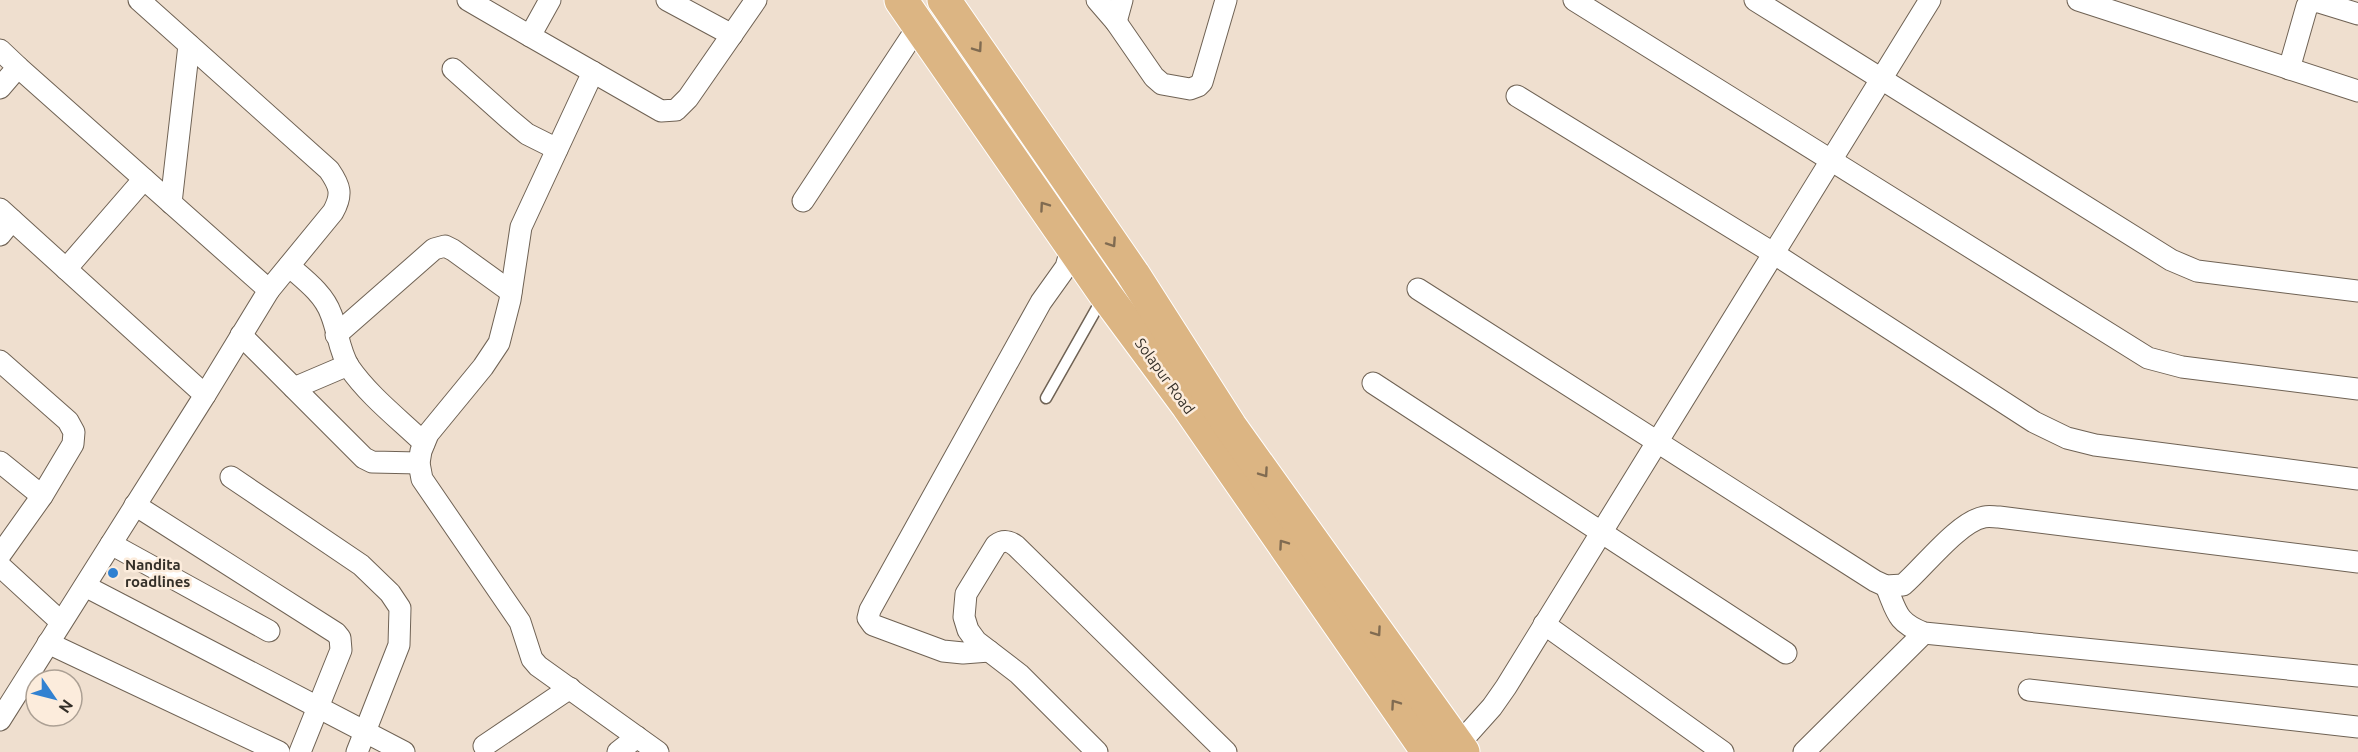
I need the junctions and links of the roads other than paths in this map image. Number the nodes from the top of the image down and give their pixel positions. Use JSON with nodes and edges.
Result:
{"nodes":[{"id":1,"x":139,"y":0,"type":"edge"},
{"id":2,"x":468,"y":0,"type":"edge"},
{"id":3,"x":550,"y":0,"type":"edge"},
{"id":4,"x":667,"y":0,"type":"edge"},
{"id":5,"x":756,"y":0,"type":"edge"},
{"id":6,"x":944,"y":0,"type":"edge"},
{"id":7,"x":1097,"y":0,"type":"edge"},
{"id":8,"x":1122,"y":0,"type":"edge"},
{"id":9,"x":1226,"y":0,"type":"edge"},
{"id":10,"x":1574,"y":0,"type":"edge"},
{"id":11,"x":1755,"y":0,"type":"edge"},
{"id":12,"x":1930,"y":0,"type":"edge"},
{"id":13,"x":2078,"y":0,"type":"edge"},
{"id":14,"x":2124,"y":7,"type":"edge"},
{"id":15,"x":910,"y":12,"type":"edge"},
{"id":16,"x":2358,"y":14,"type":"edge"},
{"id":17,"x":1116,"y":22,"type":"junction"},
{"id":18,"x":732,"y":35,"type":"junction"},
{"id":19,"x":530,"y":36,"type":"junction"},
{"id":20,"x":189,"y":45,"type":"junction"},
{"id":21,"x":0,"y":50,"type":"edge"},
{"id":22,"x":18,"y":67,"type":"junction"},
{"id":23,"x":453,"y":69,"type":"dead end"},
{"id":24,"x":2289,"y":69,"type":"junction"},
{"id":25,"x":593,"y":72,"type":"junction"},
{"id":26,"x":1880,"y":80,"type":"junction"},
{"id":27,"x":0,"y":88,"type":"edge"},
{"id":28,"x":2358,"y":91,"type":"edge"},
{"id":29,"x":1517,"y":96,"type":"dead end"},
{"id":30,"x":557,"y":149,"type":"junction"},
{"id":31,"x":1832,"y":159,"type":"junction"},
{"id":32,"x":144,"y":179,"type":"junction"},
{"id":33,"x":803,"y":201,"type":"dead end"},
{"id":34,"x":171,"y":203,"type":"junction"},
{"id":35,"x":4,"y":221,"type":"edge"},
{"id":36,"x":1072,"y":246,"type":"junction"},
{"id":37,"x":1773,"y":253,"type":"junction"},
{"id":38,"x":289,"y":266,"type":"junction"},
{"id":39,"x":66,"y":269,"type":"junction"},
{"id":40,"x":1418,"y":289,"type":"dead end"},
{"id":41,"x":269,"y":290,"type":"junction"},
{"id":42,"x":2358,"y":291,"type":"edge"},
{"id":43,"x":511,"y":292,"type":"junction"},
{"id":44,"x":1105,"y":294,"type":"junction"},
{"id":45,"x":242,"y":335,"type":"junction"},
{"id":46,"x":336,"y":335,"type":"junction"},
{"id":47,"x":0,"y":361,"type":"edge"},
{"id":48,"x":348,"y":365,"type":"junction"},
{"id":49,"x":1373,"y":383,"type":"dead end"},
{"id":50,"x":294,"y":388,"type":"junction"},
{"id":51,"x":2358,"y":388,"type":"edge"},
{"id":52,"x":205,"y":395,"type":"junction"},
{"id":53,"x":1046,"y":398,"type":"dead end"},
{"id":54,"x":1199,"y":400,"type":"junction"},
{"id":55,"x":1656,"y":442,"type":"junction"},
{"id":56,"x":421,"y":453,"type":"junction"},
{"id":57,"x":0,"y":462,"type":"edge"},
{"id":58,"x":231,"y":477,"type":"dead end"},
{"id":59,"x":2358,"y":479,"type":"edge"},
{"id":60,"x":42,"y":496,"type":"junction"},
{"id":61,"x":135,"y":505,"type":"junction"},
{"id":62,"x":1601,"y":532,"type":"junction"},
{"id":63,"x":111,"y":544,"type":"junction"},
{"id":64,"x":0,"y":555,"type":"edge"},
{"id":65,"x":2358,"y":562,"type":"edge"},
{"id":66,"x":0,"y":566,"type":"edge"},
{"id":67,"x":85,"y":585,"type":"junction"},
{"id":68,"x":1886,"y":586,"type":"junction"},
{"id":69,"x":61,"y":622,"type":"junction"},
{"id":70,"x":1544,"y":624,"type":"junction"},
{"id":71,"x":269,"y":631,"type":"dead end"},
{"id":72,"x":1924,"y":633,"type":"junction"},
{"id":73,"x":48,"y":643,"type":"junction"},
{"id":74,"x":1786,"y":653,"type":"dead end"},
{"id":75,"x":1000,"y":658,"type":"junction"},
{"id":76,"x":2358,"y":676,"type":"edge"},
{"id":77,"x":570,"y":688,"type":"junction"},
{"id":78,"x":2029,"y":690,"type":"dead end"},
{"id":79,"x":318,"y":707,"type":"junction"},
{"id":80,"x":2,"y":713,"type":"edge"},
{"id":81,"x":2358,"y":727,"type":"edge"},
{"id":82,"x":364,"y":731,"type":"junction"},
{"id":83,"x":637,"y":737,"type":"junction"},
{"id":84,"x":484,"y":746,"type":"dead end"},
{"id":85,"x":1217,"y":749,"type":"edge"},
{"id":86,"x":1451,"y":750,"type":"edge"},
{"id":87,"x":279,"y":752,"type":"edge"},
{"id":88,"x":300,"y":752,"type":"edge"},
{"id":89,"x":357,"y":752,"type":"edge"},
{"id":90,"x":404,"y":752,"type":"edge"},
{"id":91,"x":618,"y":752,"type":"edge"},
{"id":92,"x":658,"y":752,"type":"edge"},
{"id":93,"x":1097,"y":752,"type":"edge"},
{"id":94,"x":1723,"y":752,"type":"edge"},
{"id":95,"x":1804,"y":752,"type":"edge"}],
"edges":[{"from":1,"to":20,"type":"street"},
{"from":2,"to":19,"type":"street"},
{"from":3,"to":19,"type":"street"},
{"from":4,"to":18,"type":"street"},
{"from":5,"to":18,"type":"street"},
{"from":6,"to":54,"type":"main road","name":"Solapur Road","one_way":true},
{"from":7,"to":17,"type":"street"},
{"from":8,"to":17,"type":"street"},
{"from":9,"to":17,"type":"street"},
{"from":10,"to":31,"type":"street"},
{"from":11,"to":26,"type":"street"},
{"from":12,"to":26,"type":"street"},
{"from":13,"to":14,"type":"street"},
{"from":14,"to":24,"type":"street"},
{"from":15,"to":33,"type":"street"},
{"from":36,"to":15,"type":"main road","name":"Solapur Road","one_way":true},
{"from":16,"to":24,"type":"street"},
{"from":18,"to":25,"type":"street"},
{"from":19,"to":25,"type":"street"},
{"from":20,"to":34,"type":"street"},
{"from":20,"to":38,"type":"street"},
{"from":21,"to":22,"type":"street"},
{"from":22,"to":27,"type":"street"},
{"from":22,"to":32,"type":"street"},
{"from":23,"to":30,"type":"street"},
{"from":24,"to":28,"type":"street"},
{"from":25,"to":30,"type":"street"},
{"from":26,"to":31,"type":"street"},
{"from":26,"to":42,"type":"street"},
{"from":29,"to":37,"type":"street"},
{"from":30,"to":43,"type":"street"},
{"from":31,"to":37,"type":"street"},
{"from":31,"to":51,"type":"street"},
{"from":32,"to":34,"type":"street"},
{"from":32,"to":39,"type":"street"},
{"from":34,"to":41,"type":"street"},
{"from":35,"to":39,"type":"street"},
{"from":36,"to":44,"type":"main road","name":"Solapur Road"},
{"from":36,"to":75,"type":"street"},
{"from":37,"to":55,"type":"street"},
{"from":37,"to":59,"type":"street"},
{"from":38,"to":41,"type":"street"},
{"from":38,"to":46,"type":"street"},
{"from":39,"to":52,"type":"street"},
{"from":40,"to":55,"type":"street"},
{"from":41,"to":45,"type":"street"},
{"from":43,"to":46,"type":"street"},
{"from":43,"to":56,"type":"street"},
{"from":44,"to":53,"type":"lane"},
{"from":44,"to":54,"type":"main road","name":"Solapur Road"},
{"from":45,"to":50,"type":"street"},
{"from":45,"to":52,"type":"street"},
{"from":46,"to":48,"type":"street"},
{"from":47,"to":60,"type":"street"},
{"from":48,"to":50,"type":"street"},
{"from":48,"to":56,"type":"street"},
{"from":49,"to":62,"type":"street"},
{"from":50,"to":56,"type":"street"},
{"from":52,"to":61,"type":"street"},
{"from":54,"to":86,"type":"main road","name":"Solapur Road"},
{"from":55,"to":62,"type":"street"},
{"from":55,"to":68,"type":"street"},
{"from":56,"to":77,"type":"street"},
{"from":57,"to":60,"type":"street"},
{"from":58,"to":82,"type":"street"},
{"from":60,"to":64,"type":"street"},
{"from":61,"to":63,"type":"street"},
{"from":61,"to":79,"type":"street"},
{"from":62,"to":70,"type":"street"},
{"from":62,"to":74,"type":"street"},
{"from":63,"to":67,"type":"street"},
{"from":63,"to":71,"type":"street"},
{"from":65,"to":68,"type":"street"},
{"from":66,"to":69,"type":"street"},
{"from":67,"to":69,"type":"street"},
{"from":67,"to":79,"type":"street"},
{"from":68,"to":72,"type":"street"},
{"from":69,"to":73,"type":"street"},
{"from":70,"to":86,"type":"street"},
{"from":70,"to":94,"type":"street"},
{"from":72,"to":76,"type":"street"},
{"from":72,"to":95,"type":"street"},
{"from":73,"to":80,"type":"street"},
{"from":73,"to":87,"type":"street"},
{"from":75,"to":85,"type":"street"},
{"from":75,"to":93,"type":"street"},
{"from":77,"to":83,"type":"street"},
{"from":77,"to":84,"type":"street"},
{"from":78,"to":81,"type":"street"},
{"from":79,"to":82,"type":"street"},
{"from":79,"to":88,"type":"street"},
{"from":82,"to":89,"type":"street"},
{"from":82,"to":90,"type":"street"},
{"from":83,"to":91,"type":"street"},
{"from":83,"to":92,"type":"street"}]}
